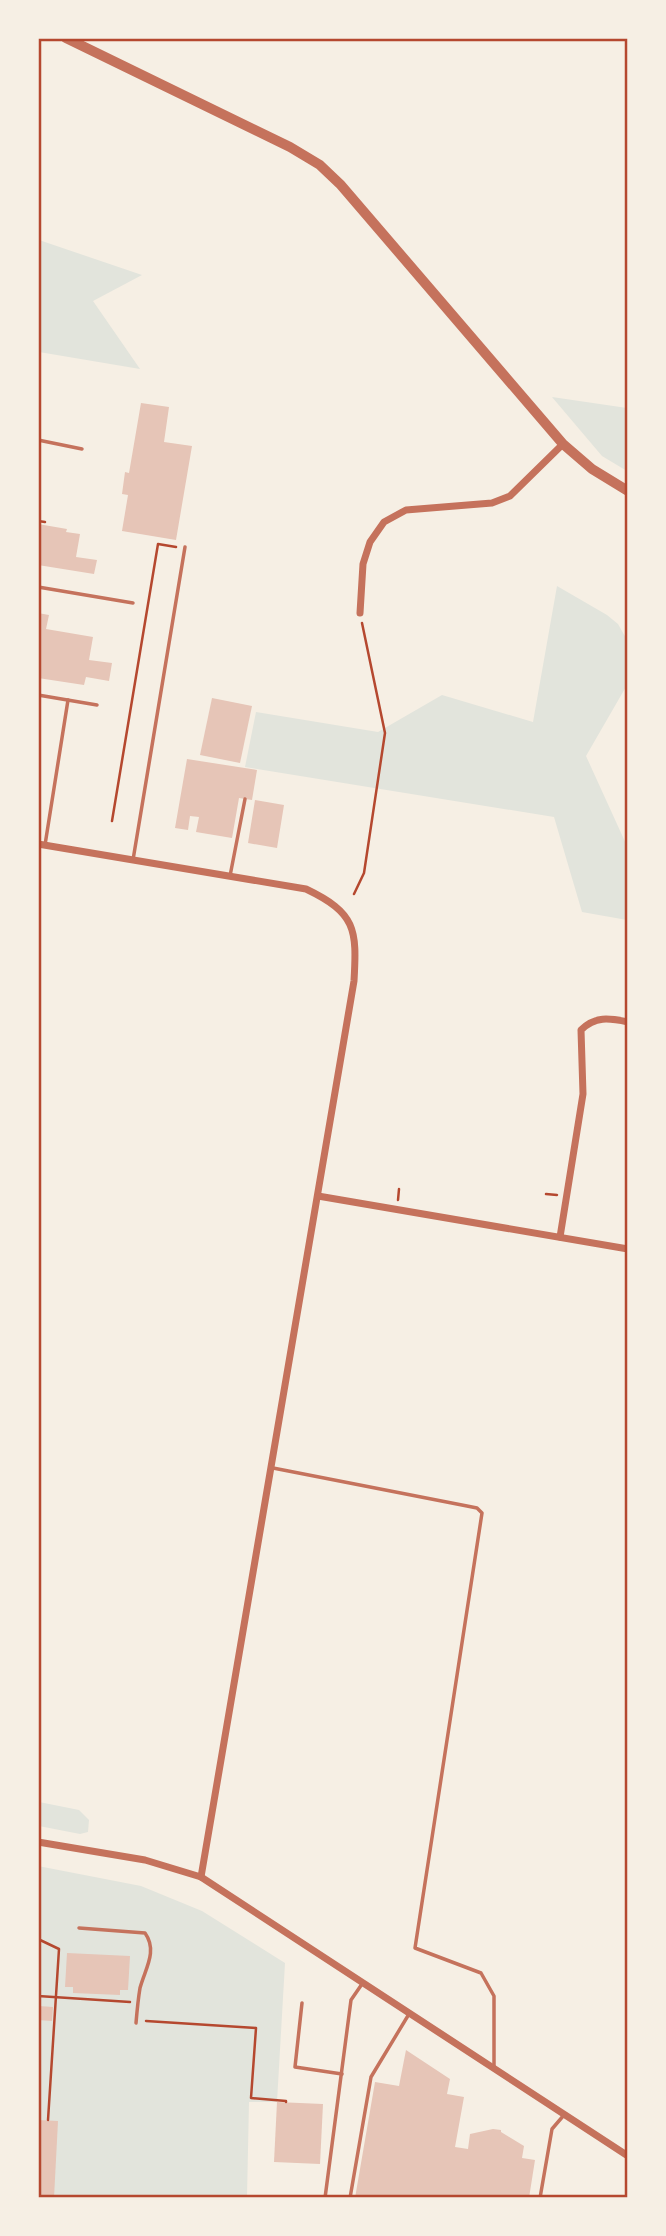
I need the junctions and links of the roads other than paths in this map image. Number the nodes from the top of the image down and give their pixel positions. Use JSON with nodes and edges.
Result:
{"nodes":[{"id":1,"x":66,"y":38,"type":"edge"},
{"id":2,"x":38,"y":440,"type":"edge"},
{"id":3,"x":563,"y":444,"type":"junction"},
{"id":4,"x":82,"y":449,"type":"dead end"},
{"id":5,"x":628,"y":491,"type":"edge"},
{"id":6,"x":185,"y":547,"type":"dead end"},
{"id":7,"x":38,"y":587,"type":"edge"},
{"id":8,"x":133,"y":603,"type":"dead end"},
{"id":9,"x":360,"y":613,"type":"road end"},
{"id":10,"x":38,"y":695,"type":"edge"},
{"id":11,"x":68,"y":700,"type":"junction"},
{"id":12,"x":97,"y":705,"type":"dead end"},
{"id":13,"x":245,"y":799,"type":"dead end"},
{"id":14,"x":42,"y":845,"type":"edge"},
{"id":15,"x":133,"y":860,"type":"junction"},
{"id":16,"x":230,"y":876,"type":"junction"},
{"id":17,"x":628,"y":1022,"type":"edge"},
{"id":18,"x":318,"y":1196,"type":"junction"},
{"id":19,"x":559,"y":1237,"type":"junction"},
{"id":20,"x":628,"y":1249,"type":"edge"},
{"id":21,"x":271,"y":1467,"type":"junction"},
{"id":22,"x":38,"y":1842,"type":"edge"},
{"id":23,"x":201,"y":1877,"type":"junction"},
{"id":24,"x":79,"y":1928,"type":"dead end"},
{"id":25,"x":362,"y":1984,"type":"junction"},
{"id":26,"x":302,"y":2003,"type":"dead end"},
{"id":27,"x":409,"y":2014,"type":"junction"},
{"id":28,"x":136,"y":2022,"type":"road end"},
{"id":29,"x":494,"y":2069,"type":"junction"},
{"id":30,"x":342,"y":2074,"type":"junction"},
{"id":31,"x":564,"y":2115,"type":"junction"},
{"id":32,"x":628,"y":2156,"type":"edge"},
{"id":33,"x":325,"y":2197,"type":"edge"},
{"id":34,"x":350,"y":2197,"type":"edge"},
{"id":35,"x":540,"y":2197,"type":"edge"}],
"edges":[{"from":1,"to":3,"type":"street"},
{"from":2,"to":4,"type":"lane"},
{"from":3,"to":5,"type":"street"},
{"from":3,"to":9,"type":"street"},
{"from":6,"to":15,"type":"lane"},
{"from":7,"to":8,"type":"lane"},
{"from":10,"to":11,"type":"lane"},
{"from":11,"to":12,"type":"lane"},
{"from":11,"to":14,"type":"lane"},
{"from":13,"to":16,"type":"lane"},
{"from":14,"to":15,"type":"street"},
{"from":15,"to":16,"type":"street"},
{"from":16,"to":18,"type":"street"},
{"from":17,"to":19,"type":"street"},
{"from":18,"to":19,"type":"street"},
{"from":18,"to":21,"type":"street"},
{"from":19,"to":20,"type":"street"},
{"from":21,"to":23,"type":"street"},
{"from":21,"to":29,"type":"lane"},
{"from":22,"to":23,"type":"street"},
{"from":23,"to":25,"type":"street"},
{"from":24,"to":28,"type":"lane"},
{"from":25,"to":27,"type":"street"},
{"from":25,"to":30,"type":"lane"},
{"from":26,"to":30,"type":"lane"},
{"from":27,"to":29,"type":"street"},
{"from":27,"to":34,"type":"lane"},
{"from":29,"to":31,"type":"street"},
{"from":30,"to":33,"type":"lane"},
{"from":31,"to":32,"type":"street"},
{"from":31,"to":35,"type":"lane"}]}
